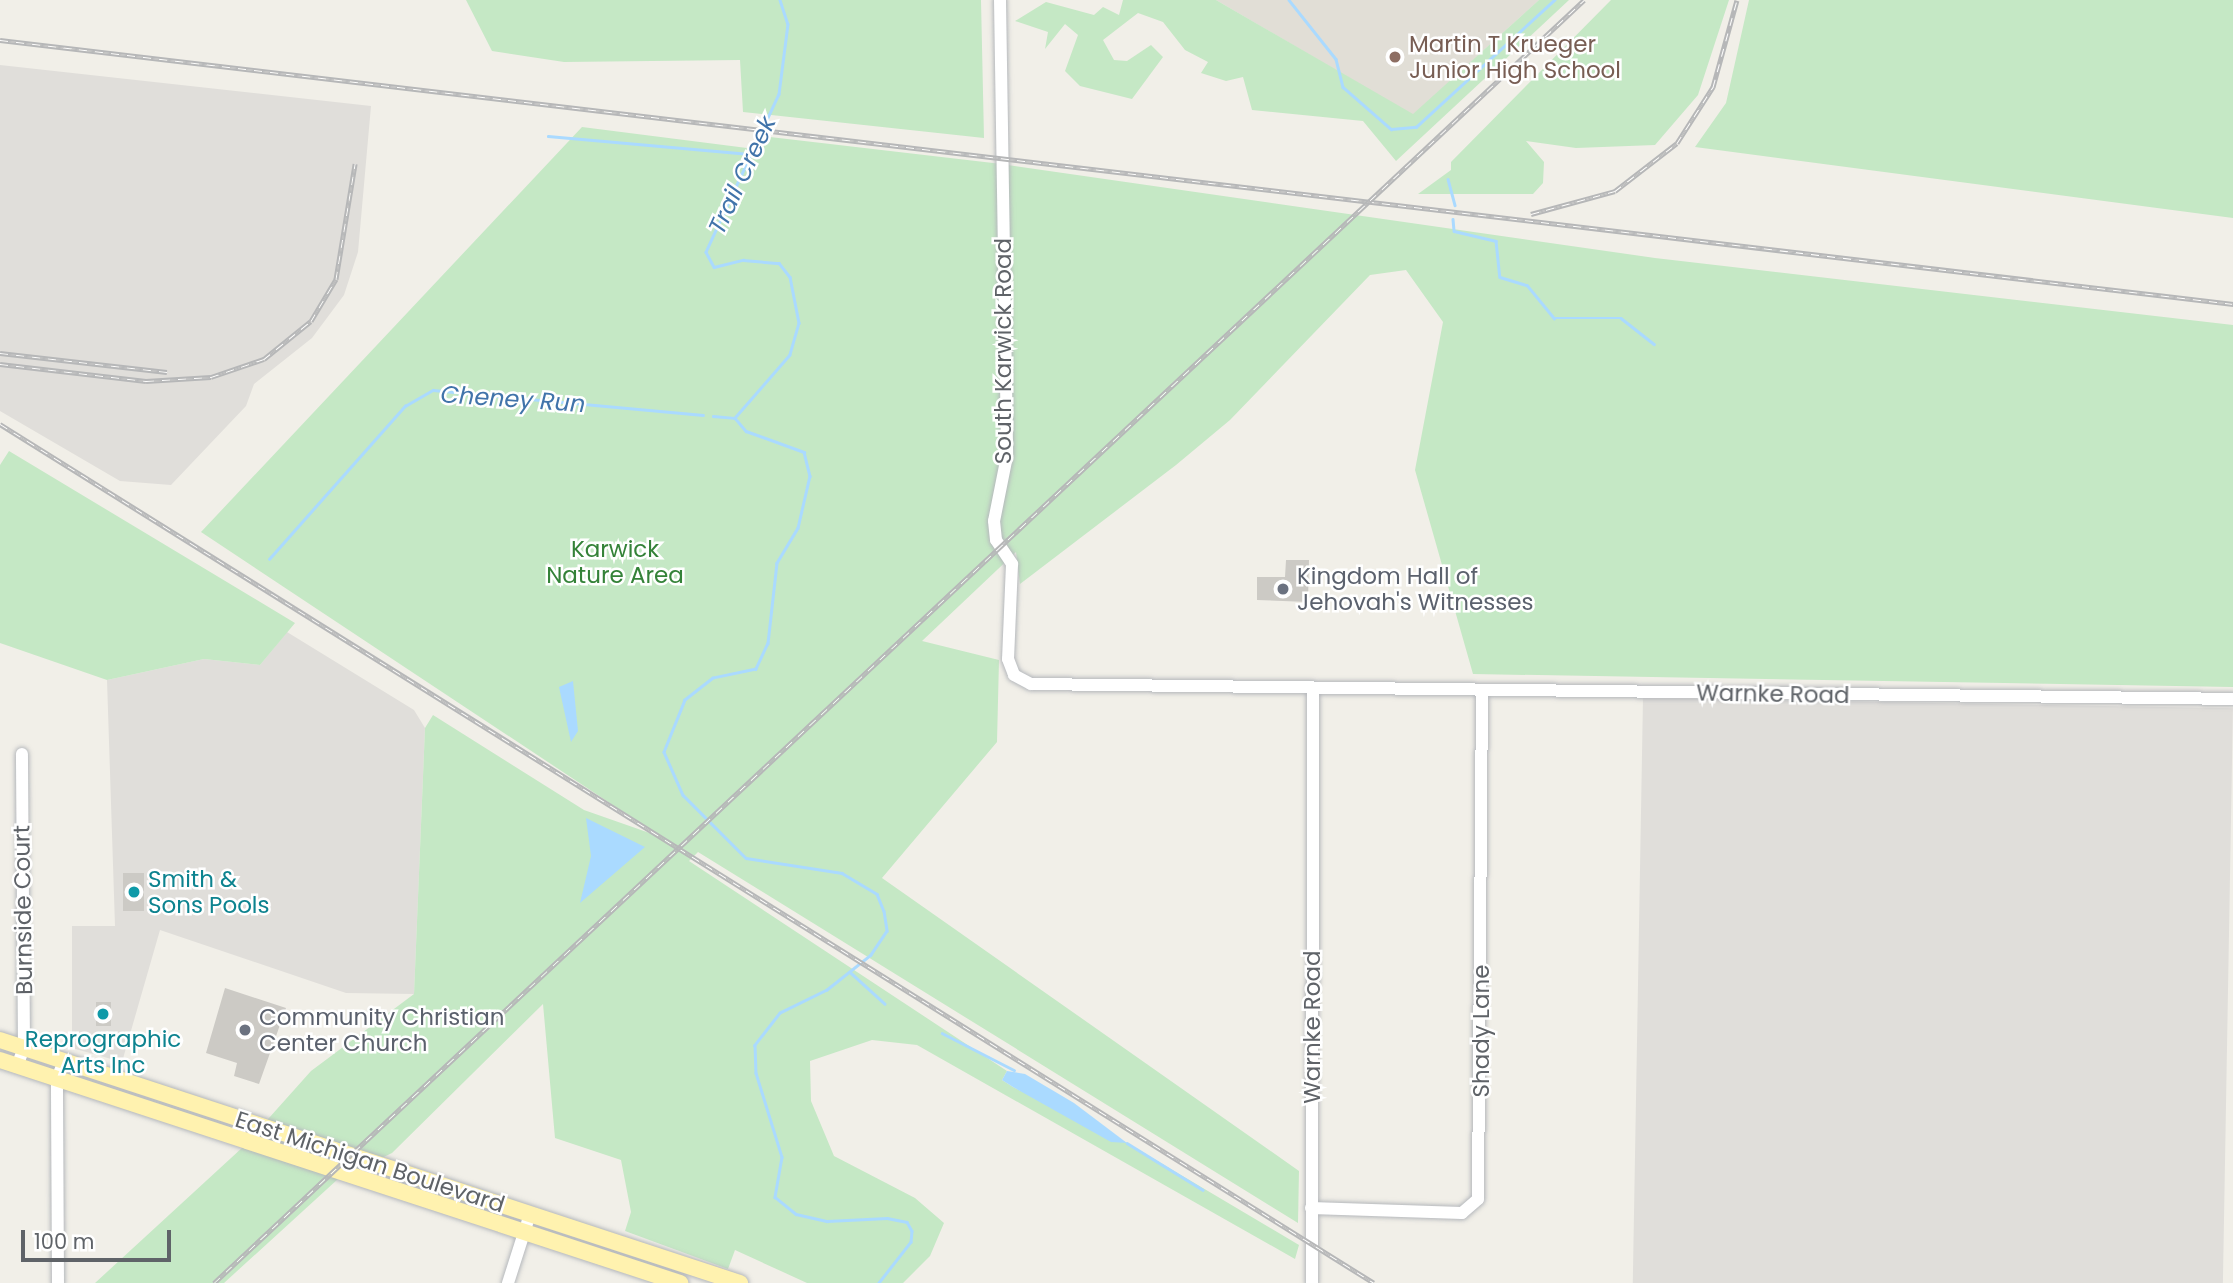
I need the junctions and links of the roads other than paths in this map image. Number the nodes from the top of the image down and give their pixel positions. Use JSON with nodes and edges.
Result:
{"nodes":[{"id":1,"x":1000,"y":0,"type":"edge"},
{"id":2,"x":1031,"y":684,"type":"joint"},
{"id":3,"x":1313,"y":688,"type":"junction"},
{"id":4,"x":1482,"y":690,"type":"junction"},
{"id":5,"x":2233,"y":699,"type":"edge"},
{"id":6,"x":22,"y":754,"type":"dead end"},
{"id":7,"x":0,"y":1040,"type":"edge"},
{"id":8,"x":24,"y":1048,"type":"junction"},
{"id":9,"x":0,"y":1060,"type":"edge"},
{"id":10,"x":64,"y":1061,"type":"junction"},
{"id":11,"x":18,"y":1066,"type":"junction"},
{"id":12,"x":57,"y":1079,"type":"junction"},
{"id":13,"x":1311,"y":1208,"type":"junction"},
{"id":14,"x":530,"y":1214,"type":"junction"},
{"id":15,"x":524,"y":1230,"type":"junction"},
{"id":16,"x":678,"y":1262,"type":"junction"},
{"id":17,"x":675,"y":1282,"type":"edge"},
{"id":18,"x":58,"y":1283,"type":"edge"},
{"id":19,"x":508,"y":1283,"type":"edge"},
{"id":20,"x":740,"y":1283,"type":"edge"},
{"id":21,"x":1312,"y":1283,"type":"edge"}],
"edges":[{"from":1,"to":2,"type":"street","name":"South Karwick Road"},
{"from":2,"to":3,"type":"street","name":"Warnke Road"},
{"from":3,"to":4,"type":"street","name":"Warnke Road"},
{"from":3,"to":13,"type":"street","name":"Warnke Road"},
{"from":4,"to":5,"type":"street","name":"Warnke Road"},
{"from":4,"to":13,"type":"street","name":"Shady Lane"},
{"from":6,"to":8,"type":"street","name":"Burnside Court"},
{"from":7,"to":8,"type":"main road","name":"East Michigan Boulevard"},
{"from":8,"to":10,"type":"main road","name":"East Michigan Boulevard"},
{"from":8,"to":11,"type":"street","name":"Burnside Court"},
{"from":9,"to":11,"type":"main road","name":"East Michigan Boulevard"},
{"from":10,"to":12,"type":"street"},
{"from":10,"to":14,"type":"main road","name":"East Michigan Boulevard"},
{"from":11,"to":12,"type":"main road","name":"East Michigan Boulevard"},
{"from":12,"to":15,"type":"main road","name":"East Michigan Boulevard"},
{"from":12,"to":18,"type":"street"},
{"from":13,"to":21,"type":"street","name":"Warnke Road"},
{"from":14,"to":15,"type":"street"},
{"from":14,"to":16,"type":"main road","name":"East Michigan Boulevard"},
{"from":15,"to":17,"type":"main road","name":"East Michigan Boulevard"},
{"from":15,"to":19,"type":"street"},
{"from":16,"to":17,"type":"main road"},
{"from":16,"to":20,"type":"main road","name":"East Michigan Boulevard"}]}
